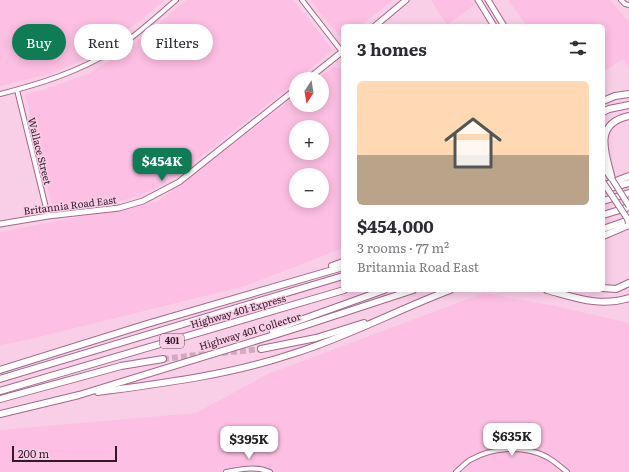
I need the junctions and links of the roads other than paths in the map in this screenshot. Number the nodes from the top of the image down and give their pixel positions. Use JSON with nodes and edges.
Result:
{"nodes":[{"id":1,"x":176,"y":0,"type":"edge"},
{"id":2,"x":302,"y":0,"type":"edge"},
{"id":3,"x":406,"y":0,"type":"edge"},
{"id":4,"x":478,"y":0,"type":"edge"},
{"id":5,"x":488,"y":0,"type":"edge"},
{"id":6,"x":492,"y":0,"type":"edge"},
{"id":7,"x":621,"y":0,"type":"edge"},
{"id":8,"x":629,"y":5,"type":"edge"},
{"id":9,"x":492,"y":7,"type":"junction"},
{"id":10,"x":377,"y":24,"type":"edge"},
{"id":11,"x":493,"y":24,"type":"edge"},
{"id":12,"x":503,"y":24,"type":"edge"},
{"id":13,"x":341,"y":49,"type":"edge"},
{"id":14,"x":341,"y":54,"type":"edge"},
{"id":15,"x":317,"y":72,"type":"edge"},
{"id":16,"x":17,"y":90,"type":"junction"},
{"id":17,"x":0,"y":94,"type":"edge"},
{"id":18,"x":629,"y":94,"type":"edge"},
{"id":19,"x":289,"y":95,"type":"edge"},
{"id":20,"x":605,"y":100,"type":"edge"},
{"id":21,"x":629,"y":105,"type":"edge"},
{"id":22,"x":605,"y":111,"type":"edge"},
{"id":23,"x":629,"y":116,"type":"edge"},
{"id":24,"x":605,"y":134,"type":"edge"},
{"id":25,"x":605,"y":155,"type":"edge"},
{"id":26,"x":605,"y":168,"type":"edge"},
{"id":27,"x":608,"y":170,"type":"junction"},
{"id":28,"x":629,"y":176,"type":"edge"},
{"id":29,"x":612,"y":179,"type":"joint"},
{"id":30,"x":629,"y":183,"type":"edge"},
{"id":31,"x":605,"y":185,"type":"edge"},
{"id":32,"x":605,"y":185,"type":"edge"},
{"id":33,"x":605,"y":189,"type":"edge"},
{"id":34,"x":629,"y":193,"type":"edge"},
{"id":35,"x":605,"y":200,"type":"edge"},
{"id":36,"x":629,"y":207,"type":"edge"},
{"id":37,"x":605,"y":214,"type":"edge"},
{"id":38,"x":48,"y":216,"type":"junction"},
{"id":39,"x":629,"y":222,"type":"edge"},
{"id":40,"x":0,"y":224,"type":"edge"},
{"id":41,"x":605,"y":228,"type":"edge"},
{"id":42,"x":605,"y":235,"type":"edge"},
{"id":43,"x":341,"y":263,"type":"edge"},
{"id":44,"x":341,"y":268,"type":"edge"},
{"id":45,"x":341,"y":277,"type":"edge"},
{"id":46,"x":291,"y":281,"type":"junction"},
{"id":47,"x":629,"y":283,"type":"edge"},
{"id":48,"x":605,"y":288,"type":"edge"},
{"id":49,"x":341,"y":291,"type":"edge"},
{"id":50,"x":378,"y":292,"type":"edge"},
{"id":51,"x":407,"y":292,"type":"edge"},
{"id":52,"x":445,"y":292,"type":"edge"},
{"id":53,"x":555,"y":292,"type":"edge"},
{"id":54,"x":629,"y":298,"type":"edge"},
{"id":55,"x":388,"y":315,"type":"junction"},
{"id":56,"x":265,"y":337,"type":"junction"},
{"id":57,"x":261,"y":349,"type":"tunnel mouth"},
{"id":58,"x":42,"y":356,"type":"junction"},
{"id":59,"x":163,"y":359,"type":"tunnel mouth"},
{"id":60,"x":0,"y":367,"type":"edge"},
{"id":61,"x":0,"y":370,"type":"edge"},
{"id":62,"x":0,"y":379,"type":"edge"},
{"id":63,"x":0,"y":391,"type":"edge"},
{"id":64,"x":79,"y":394,"type":"junction"},
{"id":65,"x":0,"y":399,"type":"edge"},
{"id":66,"x":0,"y":414,"type":"edge"},
{"id":67,"x":226,"y":472,"type":"edge"},
{"id":68,"x":270,"y":472,"type":"edge"},
{"id":69,"x":456,"y":472,"type":"edge"},
{"id":70,"x":567,"y":472,"type":"edge"}],
"edges":[{"from":1,"to":16,"type":"street"},
{"from":2,"to":13,"type":"street"},
{"from":3,"to":10,"type":"main road"},
{"from":4,"to":11,"type":"main road"},
{"from":5,"to":9,"type":"main road"},
{"from":6,"to":9,"type":"main road"},
{"from":7,"to":8,"type":"street"},
{"from":9,"to":12,"type":"main road"},
{"from":14,"to":15,"type":"main road"},
{"from":16,"to":17,"type":"street"},
{"from":16,"to":38,"type":"street","name":"Wallace Street"},
{"from":18,"to":20,"type":"highway"},
{"from":19,"to":38,"type":"main road","name":"Britannia Road East"},
{"from":21,"to":22,"type":"highway"},
{"from":23,"to":24,"type":"highway"},
{"from":25,"to":27,"type":"highway"},
{"from":26,"to":27,"type":"main road"},
{"from":27,"to":29,"type":"highway"},
{"from":28,"to":31,"type":"highway"},
{"from":29,"to":36,"type":"main road","bridge":true},
{"from":30,"to":33,"type":"highway"},
{"from":32,"to":39,"type":"main road","bridge":true},
{"from":34,"to":35,"type":"highway"},
{"from":36,"to":37,"type":"highway"},
{"from":38,"to":40,"type":"main road","name":"Britannia Road East"},
{"from":39,"to":41,"type":"highway"},
{"from":39,"to":42,"type":"highway"},
{"from":43,"to":46,"type":"highway"},
{"from":44,"to":46,"type":"highway","number":"401"},
{"from":45,"to":62,"type":"highway","name":"Highway 401 Express","number":"401"},
{"from":46,"to":58,"type":"highway","number":"401"},
{"from":47,"to":48,"type":"highway"},
{"from":49,"to":63,"type":"highway","name":"Highway 401 Express","number":"401"},
{"from":50,"to":56,"type":"highway"},
{"from":51,"to":56,"type":"highway","name":"Highway 401 Collector","number":"401"},
{"from":52,"to":55,"type":"highway"},
{"from":53,"to":54,"type":"highway"},
{"from":55,"to":57,"type":"highway"},
{"from":55,"to":64,"type":"highway"},
{"from":56,"to":64,"type":"highway","name":"Highway 401 Collector","number":"401"},
{"from":58,"to":60,"type":"highway"},
{"from":58,"to":61,"type":"highway","number":"401"},
{"from":59,"to":65,"type":"highway"},
{"from":64,"to":66,"type":"highway","name":"Highway 401 Collector","number":"401"},
{"from":67,"to":68,"type":"street"},
{"from":69,"to":70,"type":"street"}]}
